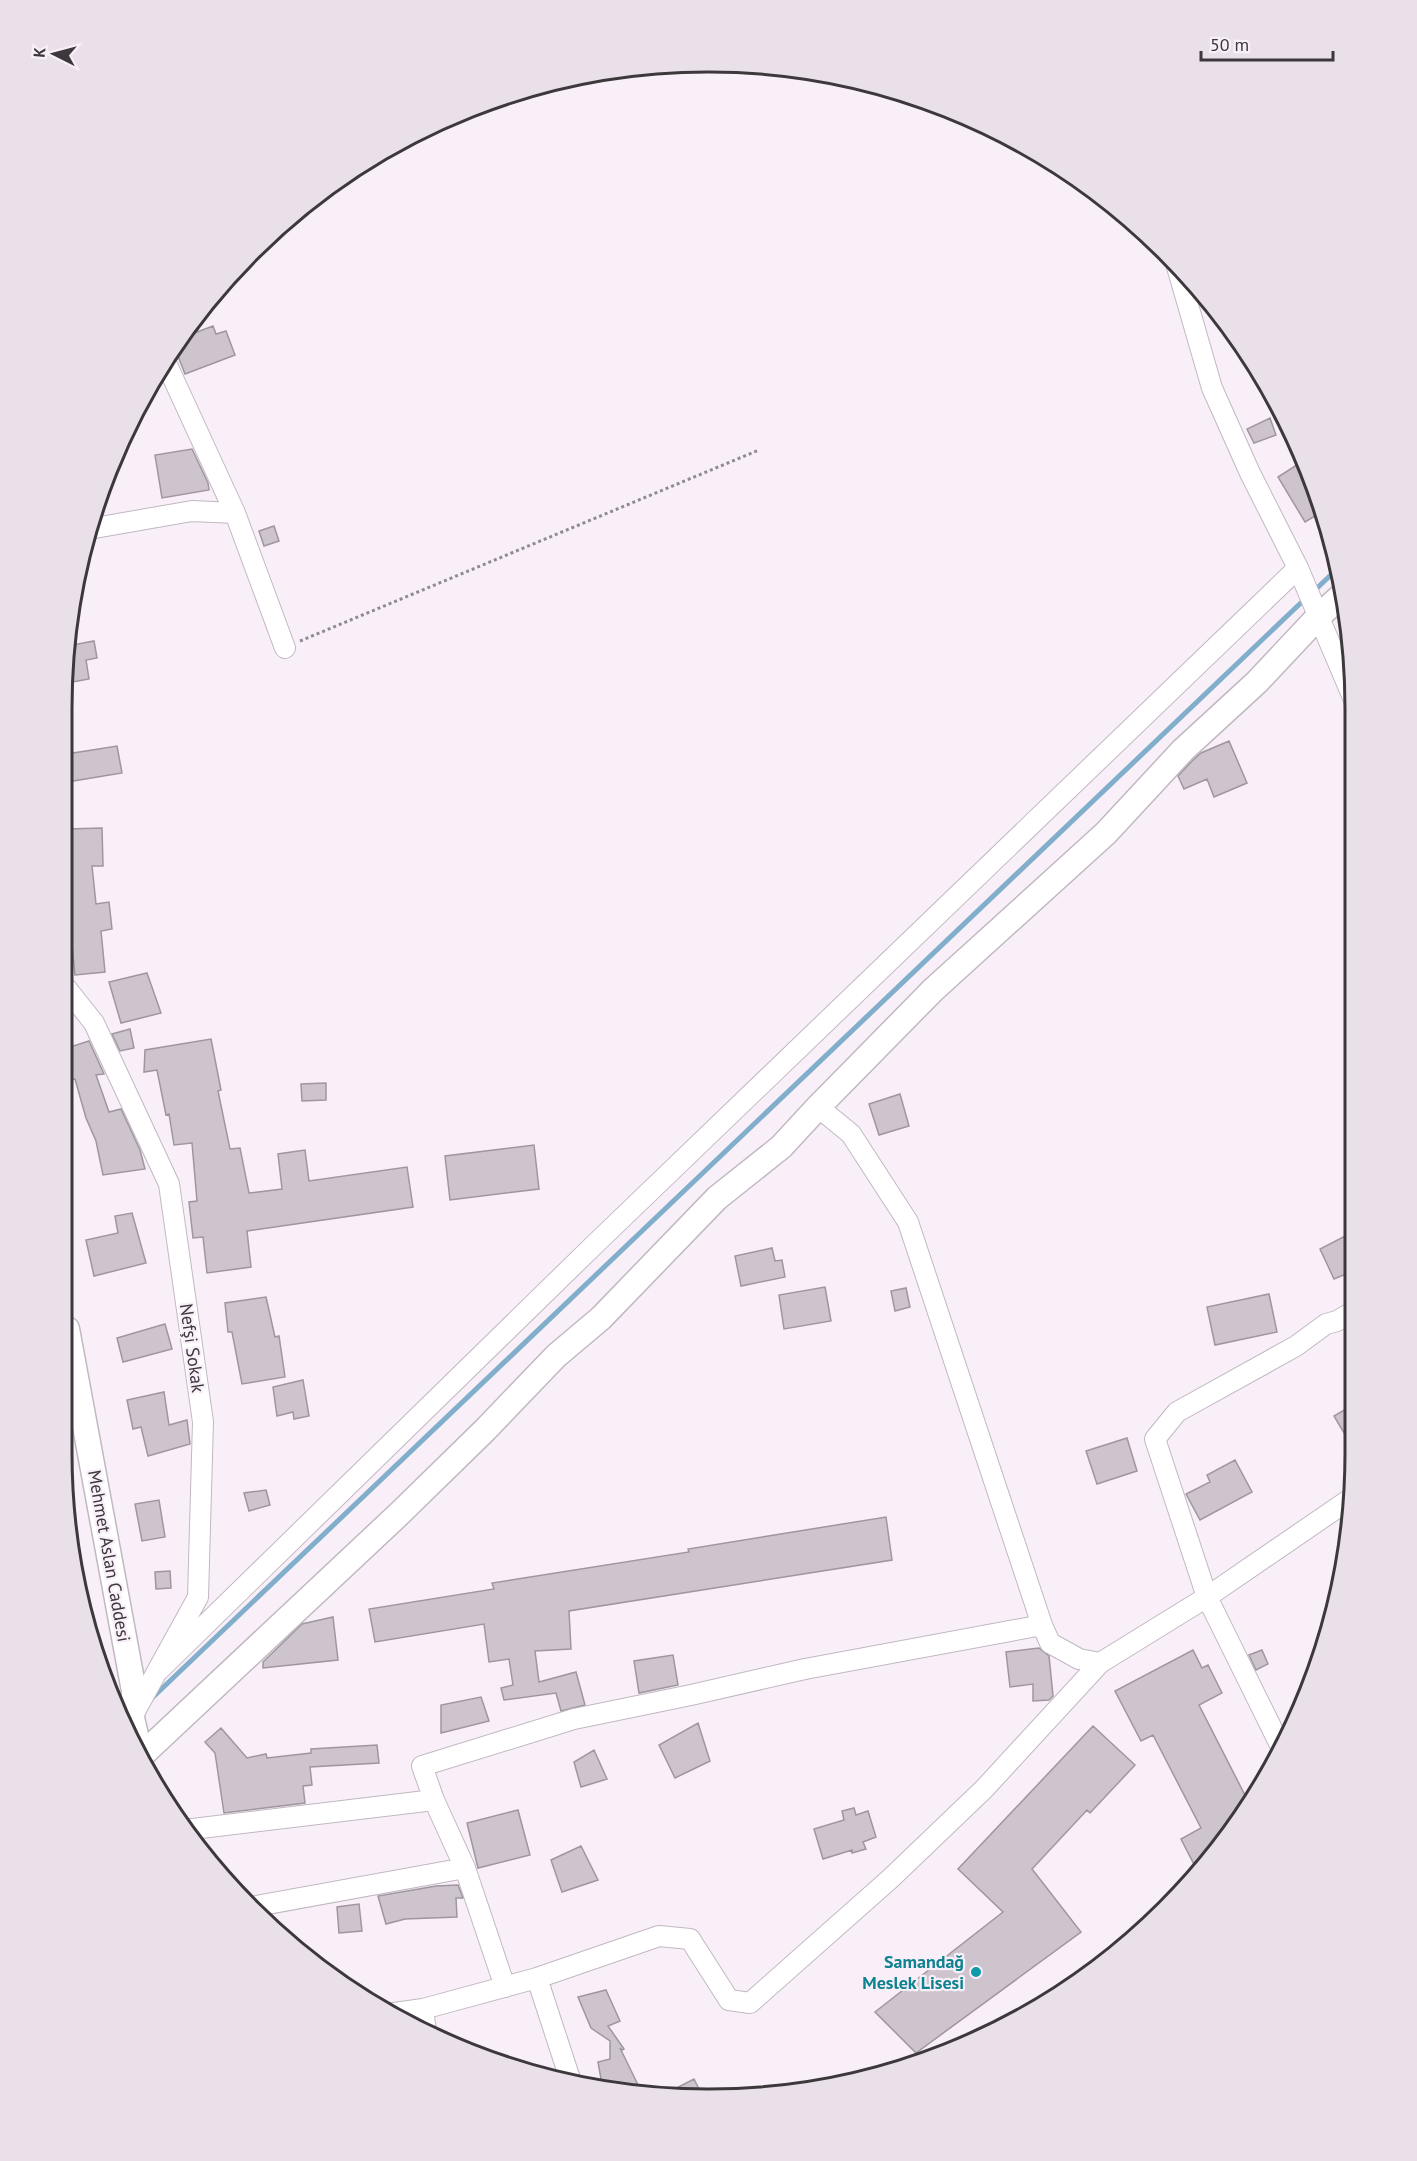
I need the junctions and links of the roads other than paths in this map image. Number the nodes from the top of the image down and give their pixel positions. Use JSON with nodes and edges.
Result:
{"nodes":[{"id":1,"x":1183,"y":284,"type":"edge"},
{"id":2,"x":169,"y":370,"type":"edge"},
{"id":3,"x":235,"y":513,"type":"junction"},
{"id":4,"x":99,"y":527,"type":"edge"},
{"id":5,"x":1298,"y":568,"type":"junction"},
{"id":6,"x":1336,"y":601,"type":"edge"},
{"id":7,"x":1318,"y":617,"type":"junction"},
{"id":8,"x":285,"y":648,"type":"road end"},
{"id":9,"x":1344,"y":678,"type":"edge"},
{"id":10,"x":72,"y":995,"type":"edge"},
{"id":11,"x":818,"y":1107,"type":"junction"},
{"id":12,"x":1345,"y":1316,"type":"edge"},
{"id":13,"x":72,"y":1356,"type":"edge"},
{"id":14,"x":1343,"y":1504,"type":"edge"},
{"id":15,"x":1207,"y":1597,"type":"junction"},
{"id":16,"x":1042,"y":1625,"type":"junction"},
{"id":17,"x":1100,"y":1663,"type":"junction"},
{"id":18,"x":159,"y":1670,"type":"junction"},
{"id":19,"x":132,"y":1718,"type":"junction"},
{"id":20,"x":134,"y":1725,"type":"edge"},
{"id":21,"x":1277,"y":1738,"type":"edge"},
{"id":22,"x":147,"y":1751,"type":"edge"},
{"id":23,"x":434,"y":1800,"type":"junction"},
{"id":24,"x":196,"y":1829,"type":"edge"},
{"id":25,"x":465,"y":1868,"type":"junction"},
{"id":26,"x":261,"y":1905,"type":"edge"},
{"id":27,"x":537,"y":1978,"type":"junction"},
{"id":28,"x":505,"y":1987,"type":"junction"},
{"id":29,"x":423,"y":2008,"type":"junction"},
{"id":30,"x":404,"y":2011,"type":"edge"},
{"id":31,"x":425,"y":2022,"type":"edge"},
{"id":32,"x":568,"y":2073,"type":"edge"}],
"edges":[{"from":1,"to":5,"type":"street"},
{"from":2,"to":3,"type":"street"},
{"from":3,"to":4,"type":"street"},
{"from":3,"to":8,"type":"street"},
{"from":5,"to":7,"type":"street"},
{"from":5,"to":18,"type":"street"},
{"from":6,"to":7,"type":"street"},
{"from":7,"to":9,"type":"street"},
{"from":7,"to":11,"type":"street"},
{"from":10,"to":18,"type":"street","name":"Nefşi Sokak"},
{"from":11,"to":16,"type":"street"},
{"from":11,"to":22,"type":"street"},
{"from":12,"to":15,"type":"street"},
{"from":13,"to":19,"type":"street","name":"Mehmet Aslan Caddesi"},
{"from":14,"to":15,"type":"street"},
{"from":15,"to":17,"type":"street"},
{"from":15,"to":21,"type":"street"},
{"from":16,"to":17,"type":"street"},
{"from":16,"to":23,"type":"street"},
{"from":17,"to":27,"type":"street"},
{"from":18,"to":19,"type":"street","name":"Nefşi Sokak"},
{"from":19,"to":20,"type":"street","name":"Mehmet Aslan Caddesi"},
{"from":23,"to":24,"type":"street"},
{"from":23,"to":25,"type":"street"},
{"from":25,"to":26,"type":"street"},
{"from":25,"to":28,"type":"street"},
{"from":27,"to":28,"type":"street"},
{"from":27,"to":32,"type":"street"},
{"from":28,"to":29,"type":"street"},
{"from":29,"to":30,"type":"street"},
{"from":29,"to":31,"type":"street"}]}
